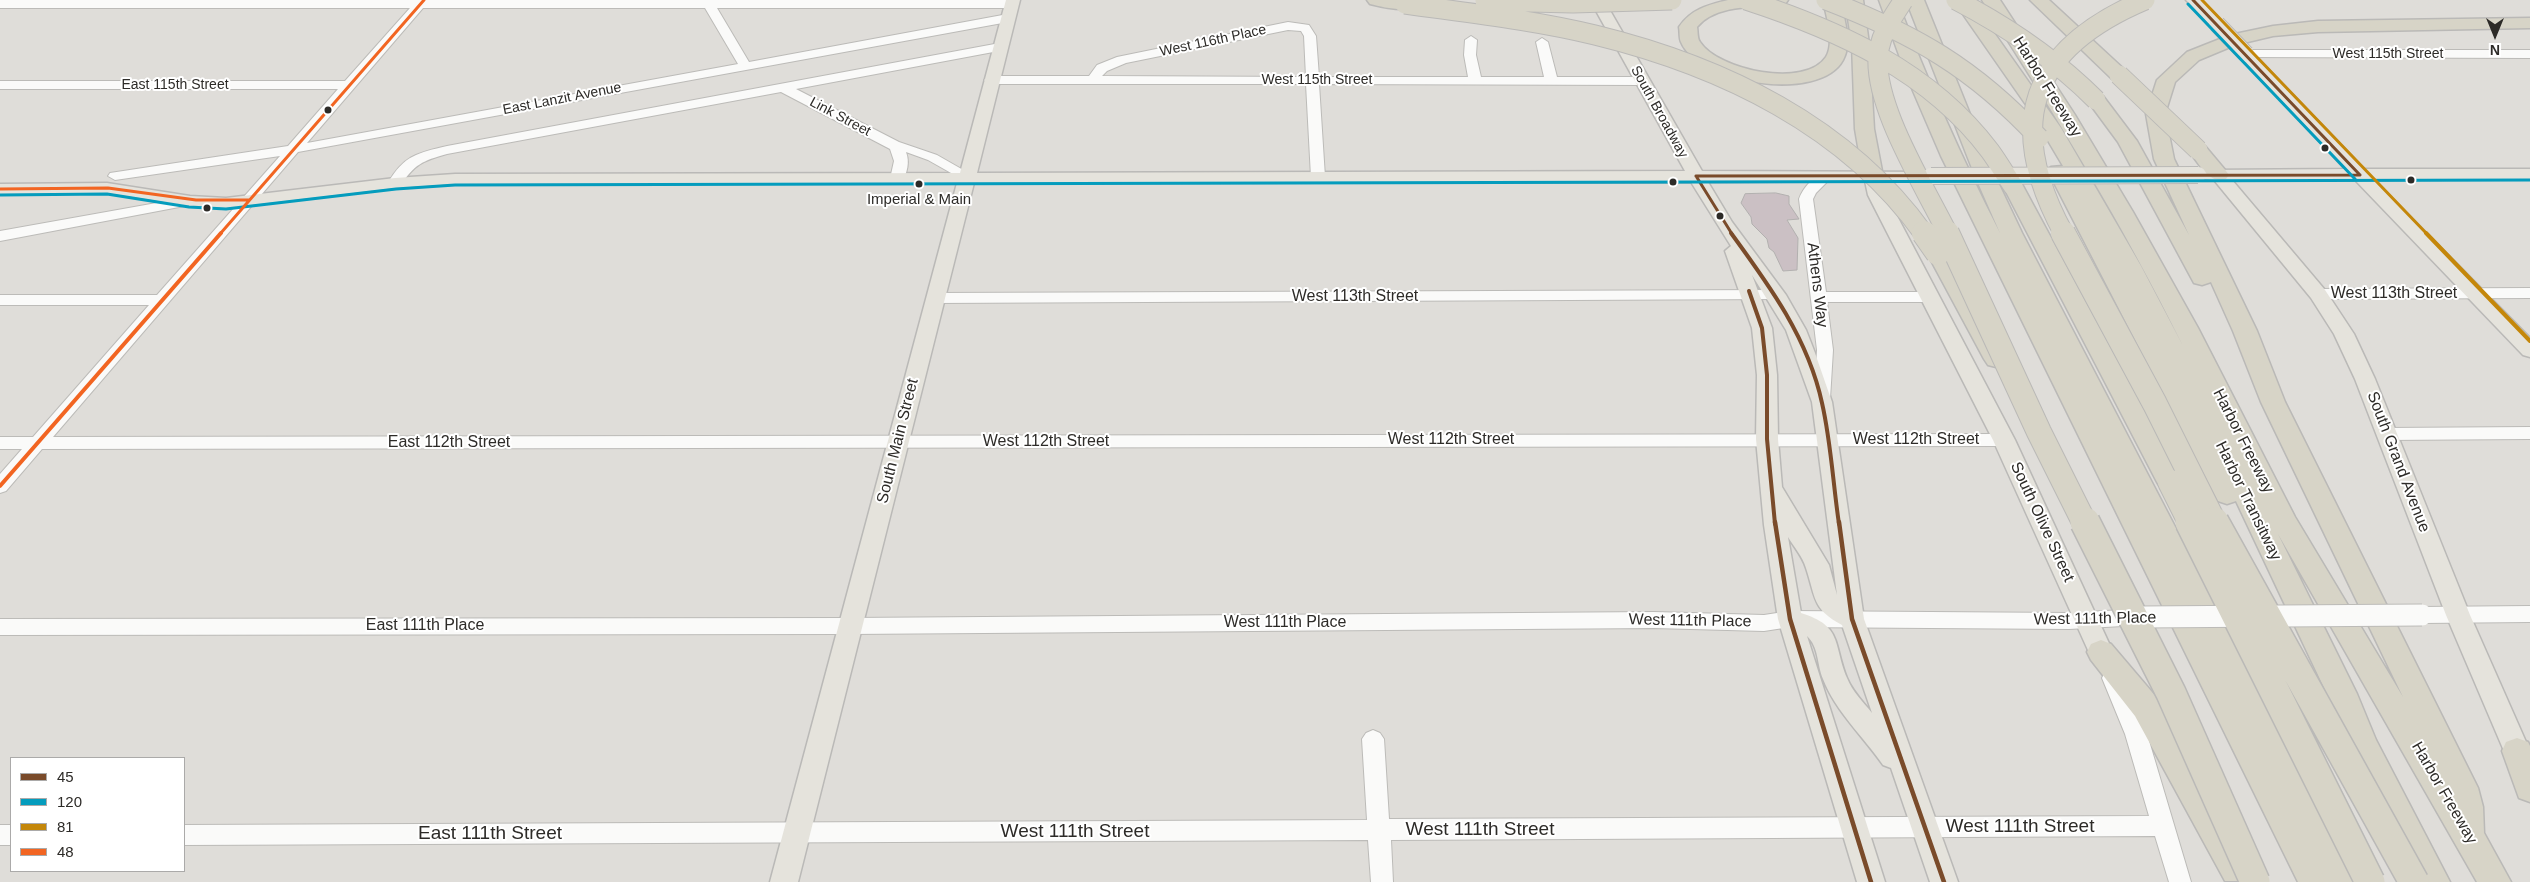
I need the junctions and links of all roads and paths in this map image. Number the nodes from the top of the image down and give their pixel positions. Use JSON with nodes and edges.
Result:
{"nodes":[{"id":1,"x":1376,"y":0,"type":"edge"},
{"id":2,"x":1462,"y":0,"type":"edge"},
{"id":3,"x":1597,"y":0,"type":"edge"},
{"id":4,"x":1672,"y":0,"type":"edge"},
{"id":5,"x":1746,"y":0,"type":"edge"},
{"id":6,"x":1779,"y":0,"type":"edge"},
{"id":7,"x":1826,"y":0,"type":"edge"},
{"id":8,"x":1832,"y":0,"type":"edge"},
{"id":9,"x":1854,"y":0,"type":"edge"},
{"id":10,"x":1888,"y":0,"type":"edge"},
{"id":11,"x":1904,"y":0,"type":"edge"},
{"id":12,"x":1916,"y":0,"type":"edge"},
{"id":13,"x":1956,"y":0,"type":"edge"},
{"id":14,"x":1962,"y":0,"type":"edge"},
{"id":15,"x":1991,"y":0,"type":"edge"},
{"id":16,"x":2039,"y":0,"type":"edge"},
{"id":17,"x":2122,"y":0,"type":"edge"},
{"id":18,"x":2145,"y":0,"type":"edge"},
{"id":19,"x":2194,"y":0,"type":"edge"},
{"id":20,"x":0,"y":2,"type":"edge"},
{"id":21,"x":421,"y":3,"type":"edge"},
{"id":22,"x":709,"y":5,"type":"junction"},
{"id":23,"x":1011,"y":8,"type":"edge"},
{"id":24,"x":2530,"y":22,"type":"edge"},
{"id":25,"x":1470,"y":40,"type":"dead end"},
{"id":26,"x":1542,"y":42,"type":"dead end"},
{"id":27,"x":1000,"y":47,"type":"junction"},
{"id":28,"x":2246,"y":54,"type":"junction"},
{"id":29,"x":2530,"y":54,"type":"edge"},
{"id":30,"x":1122,"y":60,"type":"junction"},
{"id":31,"x":745,"y":65,"type":"junction"},
{"id":32,"x":991,"y":80,"type":"junction"},
{"id":33,"x":1027,"y":80,"type":"junction"},
{"id":34,"x":1093,"y":80,"type":"junction"},
{"id":35,"x":1314,"y":80,"type":"junction"},
{"id":36,"x":1475,"y":80,"type":"junction"},
{"id":37,"x":1552,"y":81,"type":"junction"},
{"id":38,"x":1642,"y":81,"type":"junction"},
{"id":39,"x":350,"y":84,"type":"junction"},
{"id":40,"x":0,"y":85,"type":"edge"},
{"id":41,"x":786,"y":89,"type":"junction"},
{"id":42,"x":2045,"y":133,"type":"junction"},
{"id":43,"x":895,"y":146,"type":"junction"},
{"id":44,"x":293,"y":149,"type":"junction"},
{"id":45,"x":2530,"y":174,"type":"edge"},
{"id":46,"x":2219,"y":175,"type":"junction"},
{"id":47,"x":2360,"y":175,"type":"junction"},
{"id":48,"x":110,"y":176,"type":"junction"},
{"id":49,"x":1696,"y":176,"type":"junction"},
{"id":50,"x":1826,"y":176,"type":"junction"},
{"id":51,"x":1873,"y":176,"type":"junction"},
{"id":52,"x":1318,"y":177,"type":"junction"},
{"id":53,"x":967,"y":178,"type":"junction"},
{"id":54,"x":897,"y":179,"type":"junction"},
{"id":55,"x":395,"y":184,"type":"junction"},
{"id":56,"x":1,"y":186,"type":"edge"},
{"id":57,"x":248,"y":200,"type":"junction"},
{"id":58,"x":190,"y":201,"type":"junction"},
{"id":59,"x":1724,"y":222,"type":"junction"},
{"id":60,"x":0,"y":236,"type":"edge"},
{"id":61,"x":2530,"y":293,"type":"edge"},
{"id":62,"x":2318,"y":294,"type":"junction"},
{"id":63,"x":2475,"y":294,"type":"junction"},
{"id":64,"x":1751,"y":295,"type":"junction"},
{"id":65,"x":1776,"y":295,"type":"junction"},
{"id":66,"x":1819,"y":297,"type":"junction"},
{"id":67,"x":1931,"y":297,"type":"junction"},
{"id":68,"x":935,"y":298,"type":"junction"},
{"id":69,"x":0,"y":300,"type":"edge"},
{"id":70,"x":163,"y":300,"type":"junction"},
{"id":71,"x":2530,"y":350,"type":"edge"},
{"id":72,"x":1822,"y":402,"type":"junction"},
{"id":73,"x":2273,"y":402,"type":"junction"},
{"id":74,"x":2039,"y":432,"type":"junction"},
{"id":75,"x":2530,"y":433,"type":"edge"},
{"id":76,"x":2386,"y":434,"type":"junction"},
{"id":77,"x":1767,"y":439,"type":"junction"},
{"id":78,"x":2004,"y":440,"type":"junction"},
{"id":79,"x":1826,"y":441,"type":"junction"},
{"id":80,"x":898,"y":442,"type":"junction"},
{"id":81,"x":0,"y":443,"type":"edge"},
{"id":82,"x":37,"y":443,"type":"junction"},
{"id":83,"x":1770,"y":476,"type":"junction"},
{"id":84,"x":2170,"y":482,"type":"junction"},
{"id":85,"x":0,"y":486,"type":"edge"},
{"id":86,"x":2530,"y":614,"type":"edge"},
{"id":87,"x":2458,"y":615,"type":"junction"},
{"id":88,"x":1790,"y":619,"type":"junction"},
{"id":89,"x":1852,"y":619,"type":"junction"},
{"id":90,"x":2088,"y":620,"type":"junction"},
{"id":91,"x":850,"y":626,"type":"junction"},
{"id":92,"x":0,"y":627,"type":"edge"},
{"id":93,"x":2101,"y":652,"type":"junction"},
{"id":94,"x":1373,"y":739,"type":"dead end"},
{"id":95,"x":2523,"y":763,"type":"edge"},
{"id":96,"x":1909,"y":784,"type":"junction"},
{"id":97,"x":2530,"y":788,"type":"edge"},
{"id":98,"x":2163,"y":826,"type":"junction"},
{"id":99,"x":1853,"y":828,"type":"junction"},
{"id":100,"x":1925,"y":828,"type":"junction"},
{"id":101,"x":1378,"y":830,"type":"junction"},
{"id":102,"x":796,"y":833,"type":"junction"},
{"id":103,"x":2468,"y":834,"type":"junction"},
{"id":104,"x":185,"y":835,"type":"edge"},
{"id":105,"x":784,"y":882,"type":"edge"},
{"id":106,"x":1382,"y":882,"type":"edge"},
{"id":107,"x":1871,"y":882,"type":"edge"},
{"id":108,"x":1944,"y":882,"type":"edge"},
{"id":109,"x":2180,"y":882,"type":"edge"},
{"id":110,"x":2243,"y":882,"type":"edge"},
{"id":111,"x":2255,"y":882,"type":"edge"},
{"id":112,"x":2315,"y":882,"type":"edge"},
{"id":113,"x":2344,"y":882,"type":"edge"},
{"id":114,"x":2370,"y":882,"type":"edge"},
{"id":115,"x":2414,"y":882,"type":"edge"},
{"id":116,"x":2434,"y":882,"type":"edge"},
{"id":117,"x":2495,"y":882,"type":"edge"}],
"edges":[{"from":1,"to":74,"type":"highway","bridge":true},
{"from":2,"to":4,"type":"highway","bridge":true},
{"from":3,"to":38,"type":"main road","name":"South Broadway"},
{"from":5,"to":84,"type":"highway","bridge":true},
{"from":6,"to":8,"type":"highway","bridge":true},
{"from":7,"to":42,"type":"highway","bridge":true},
{"from":9,"to":51,"type":"highway"},
{"from":10,"to":112,"type":"highway"},
{"from":11,"to":74,"type":"highway","bridge":true},
{"from":12,"to":113,"type":"highway"},
{"from":13,"to":73,"type":"highway","bridge":true},
{"from":14,"to":42,"type":"highway"},
{"from":15,"to":103,"type":"highway","name":"Harbor Freeway"},
{"from":16,"to":46,"type":"highway","bridge":true},
{"from":17,"to":84,"type":"highway","bridge":true},
{"from":18,"to":115,"type":"highway","bridge":true},
{"from":19,"to":28,"type":"main road","bridge":true},
{"from":20,"to":21,"type":"street"},
{"from":21,"to":22,"type":"street"},
{"from":21,"to":39,"type":"street"},
{"from":22,"to":23,"type":"street"},
{"from":22,"to":31,"type":"street"},
{"from":23,"to":27,"type":"main road","name":"South Main Street"},
{"from":23,"to":31,"type":"street","name":"East Lanzit Avenue"},
{"from":24,"to":73,"type":"highway"},
{"from":25,"to":36,"type":"street"},
{"from":26,"to":37,"type":"street"},
{"from":27,"to":32,"type":"main road","name":"South Main Street"},
{"from":27,"to":41,"type":"street","name":"East Lanzit Avenue"},
{"from":28,"to":29,"type":"street","name":"West 115th Street"},
{"from":28,"to":47,"type":"main road"},
{"from":30,"to":33,"type":"street","name":"West 116th Place"},
{"from":30,"to":34,"type":"street","name":"West 116th Place"},
{"from":30,"to":35,"type":"street","name":"West 116th Place"},
{"from":31,"to":44,"type":"street","name":"East Lanzit Avenue"},
{"from":32,"to":33,"type":"street","name":"West 115th Street"},
{"from":32,"to":53,"type":"main road","name":"South Main Street"},
{"from":33,"to":34,"type":"street","name":"West 115th Street"},
{"from":34,"to":35,"type":"street","name":"West 115th Street"},
{"from":35,"to":36,"type":"street","name":"West 115th Street"},
{"from":35,"to":52,"type":"street"},
{"from":36,"to":37,"type":"street","name":"West 115th Street"},
{"from":37,"to":38,"type":"street","name":"West 115th Street"},
{"from":38,"to":49,"type":"main road","name":"South Broadway"},
{"from":39,"to":40,"type":"street","name":"East 115th Street"},
{"from":39,"to":44,"type":"street"},
{"from":41,"to":43,"type":"street","name":"Link Street"},
{"from":41,"to":55,"type":"street","name":"East Lanzit Avenue"},
{"from":42,"to":116,"type":"highway","name":"Harbor Transitway"},
{"from":43,"to":53,"type":"street","name":"Link Street"},
{"from":43,"to":54,"type":"street"},
{"from":44,"to":48,"type":"street","name":"East Lanzit Avenue"},
{"from":44,"to":57,"type":"street"},
{"from":45,"to":47,"type":"main road"},
{"from":46,"to":47,"type":"main road"},
{"from":46,"to":51,"type":"main road","bridge":true},
{"from":46,"to":62,"type":"main road","name":"South Grand Avenue"},
{"from":47,"to":63,"type":"main road"},
{"from":48,"to":56,"type":"main road"},
{"from":48,"to":57,"type":"main road"},
{"from":49,"to":50,"type":"main road"},
{"from":49,"to":52,"type":"main road"},
{"from":49,"to":59,"type":"main road","name":"South Broadway"},
{"from":50,"to":51,"type":"main road"},
{"from":50,"to":66,"type":"street","name":"Athens Way"},
{"from":51,"to":67,"type":"main road","name":"South Olive Street"},
{"from":52,"to":53,"type":"main road"},
{"from":53,"to":54,"type":"main road"},
{"from":53,"to":68,"type":"main road","name":"South Main Street"},
{"from":54,"to":55,"type":"main road"},
{"from":55,"to":57,"type":"main road"},
{"from":56,"to":58,"type":"main road"},
{"from":57,"to":58,"type":"main road"},
{"from":57,"to":70,"type":"street"},
{"from":58,"to":60,"type":"street"},
{"from":59,"to":64,"type":"main road","name":"South Broadway"},
{"from":59,"to":65,"type":"main road","name":"South Broadway"},
{"from":61,"to":63,"type":"street","name":"West 113th Street"},
{"from":62,"to":63,"type":"street","name":"West 113th Street"},
{"from":62,"to":76,"type":"main road","name":"South Grand Avenue"},
{"from":63,"to":71,"type":"main road"},
{"from":64,"to":65,"type":"street","name":"West 113th Street"},
{"from":64,"to":68,"type":"street","name":"West 113th Street"},
{"from":64,"to":77,"type":"main road","name":"South Broadway"},
{"from":65,"to":72,"type":"main road","name":"South Broadway"},
{"from":66,"to":67,"type":"street"},
{"from":66,"to":72,"type":"street","name":"Athens Way"},
{"from":67,"to":78,"type":"main road","name":"South Olive Street"},
{"from":68,"to":80,"type":"main road","name":"South Main Street"},
{"from":69,"to":70,"type":"street"},
{"from":70,"to":82,"type":"street"},
{"from":72,"to":79,"type":"main road","name":"South Broadway"},
{"from":73,"to":103,"type":"highway"},
{"from":74,"to":111,"type":"highway","bridge":true},
{"from":75,"to":76,"type":"street"},
{"from":76,"to":87,"type":"main road","name":"South Grand Avenue"},
{"from":77,"to":79,"type":"street","name":"West 112th Street"},
{"from":77,"to":80,"type":"street","name":"West 112th Street"},
{"from":77,"to":83,"type":"main road","name":"South Broadway"},
{"from":78,"to":79,"type":"street","name":"West 112th Street"},
{"from":78,"to":90,"type":"main road","name":"South Olive Street"},
{"from":79,"to":89,"type":"main road","name":"South Broadway"},
{"from":80,"to":82,"type":"street","name":"East 112th Street"},
{"from":80,"to":91,"type":"main road","name":"South Main Street"},
{"from":81,"to":82,"type":"street","name":"East 112th Street"},
{"from":82,"to":85,"type":"street"},
{"from":83,"to":88,"type":"main road","name":"South Broadway"},
{"from":83,"to":89,"type":"main road"},
{"from":84,"to":114,"type":"highway","bridge":true},
{"from":86,"to":87,"type":"street","name":"West 111th Place"},
{"from":87,"to":90,"type":"street","name":"West 111th Place","bridge":true},
{"from":87,"to":95,"type":"main road","name":"South Grand Avenue"},
{"from":88,"to":89,"type":"street","name":"West 111th Place"},
{"from":88,"to":91,"type":"street","name":"West 111th Place"},
{"from":88,"to":96,"type":"main road"},
{"from":88,"to":99,"type":"main road","name":"South Broadway"},
{"from":89,"to":90,"type":"street","name":"West 111th Place"},
{"from":89,"to":96,"type":"main road","name":"South Broadway"},
{"from":90,"to":93,"type":"main road","name":"South Olive Street"},
{"from":91,"to":92,"type":"street","name":"East 111th Place"},
{"from":91,"to":102,"type":"main road","name":"South Main Street"},
{"from":93,"to":98,"type":"street","name":"South Olive Street"},
{"from":93,"to":110,"type":"highway"},
{"from":94,"to":101,"type":"street"},
{"from":95,"to":97,"type":"highway"},
{"from":96,"to":100,"type":"main road","name":"South Broadway"},
{"from":98,"to":100,"type":"street","name":"West 111th Street"},
{"from":98,"to":109,"type":"street","name":"South Olive Street"},
{"from":99,"to":100,"type":"street","name":"West 111th Street"},
{"from":99,"to":101,"type":"street","name":"West 111th Street"},
{"from":99,"to":107,"type":"main road","name":"South Broadway"},
{"from":100,"to":108,"type":"main road","name":"South Broadway"},
{"from":101,"to":102,"type":"street","name":"West 111th Street"},
{"from":101,"to":106,"type":"street"},
{"from":102,"to":104,"type":"street","name":"East 111th Street"},
{"from":102,"to":105,"type":"main road","name":"South Main Street"},
{"from":103,"to":117,"type":"highway","name":"Harbor Freeway"}]}
